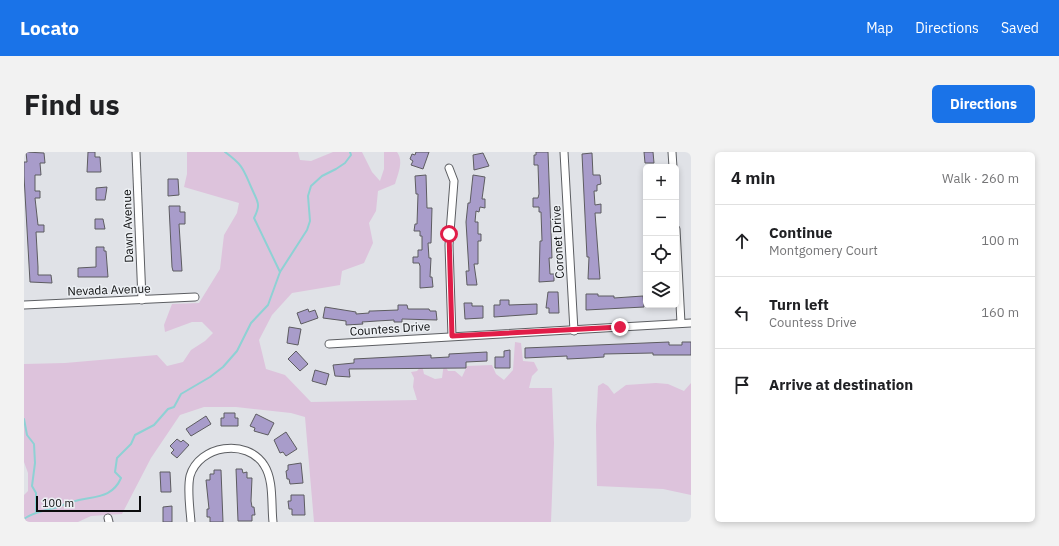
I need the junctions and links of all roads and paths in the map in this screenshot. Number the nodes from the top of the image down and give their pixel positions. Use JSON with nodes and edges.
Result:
{"nodes":[{"id":1,"x":136,"y":152,"type":"edge"},
{"id":2,"x":564,"y":152,"type":"edge"},
{"id":3,"x":672,"y":152,"type":"edge"},
{"id":4,"x":673,"y":164,"type":"edge"},
{"id":5,"x":450,"y":168,"type":"dead end"},
{"id":6,"x":676,"y":236,"type":"edge"},
{"id":7,"x":195,"y":297,"type":"dead end"},
{"id":8,"x":142,"y":300,"type":"junction"},
{"id":9,"x":24,"y":305,"type":"edge"},
{"id":10,"x":681,"y":323,"type":"junction"},
{"id":11,"x":691,"y":323,"type":"edge"},
{"id":12,"x":574,"y":330,"type":"junction"},
{"id":13,"x":452,"y":336,"type":"junction"},
{"id":14,"x":329,"y":344,"type":"dead end"},
{"id":15,"x":191,"y":522,"type":"edge"},
{"id":16,"x":273,"y":522,"type":"edge"}],
"edges":[{"from":1,"to":8,"type":"street","name":"Dawn Avenue"},
{"from":2,"to":12,"type":"street","name":"Coronet Drive"},
{"from":3,"to":4,"type":"street"},
{"from":5,"to":13,"type":"street"},
{"from":6,"to":10,"type":"street"},
{"from":7,"to":8,"type":"street","name":"Nevada Avenue"},
{"from":8,"to":9,"type":"street","name":"Nevada Avenue"},
{"from":10,"to":11,"type":"street","name":"Countess Drive"},
{"from":10,"to":12,"type":"street","name":"Countess Drive"},
{"from":12,"to":13,"type":"street","name":"Countess Drive"},
{"from":13,"to":14,"type":"street","name":"Countess Drive"},
{"from":15,"to":16,"type":"street"}]}
